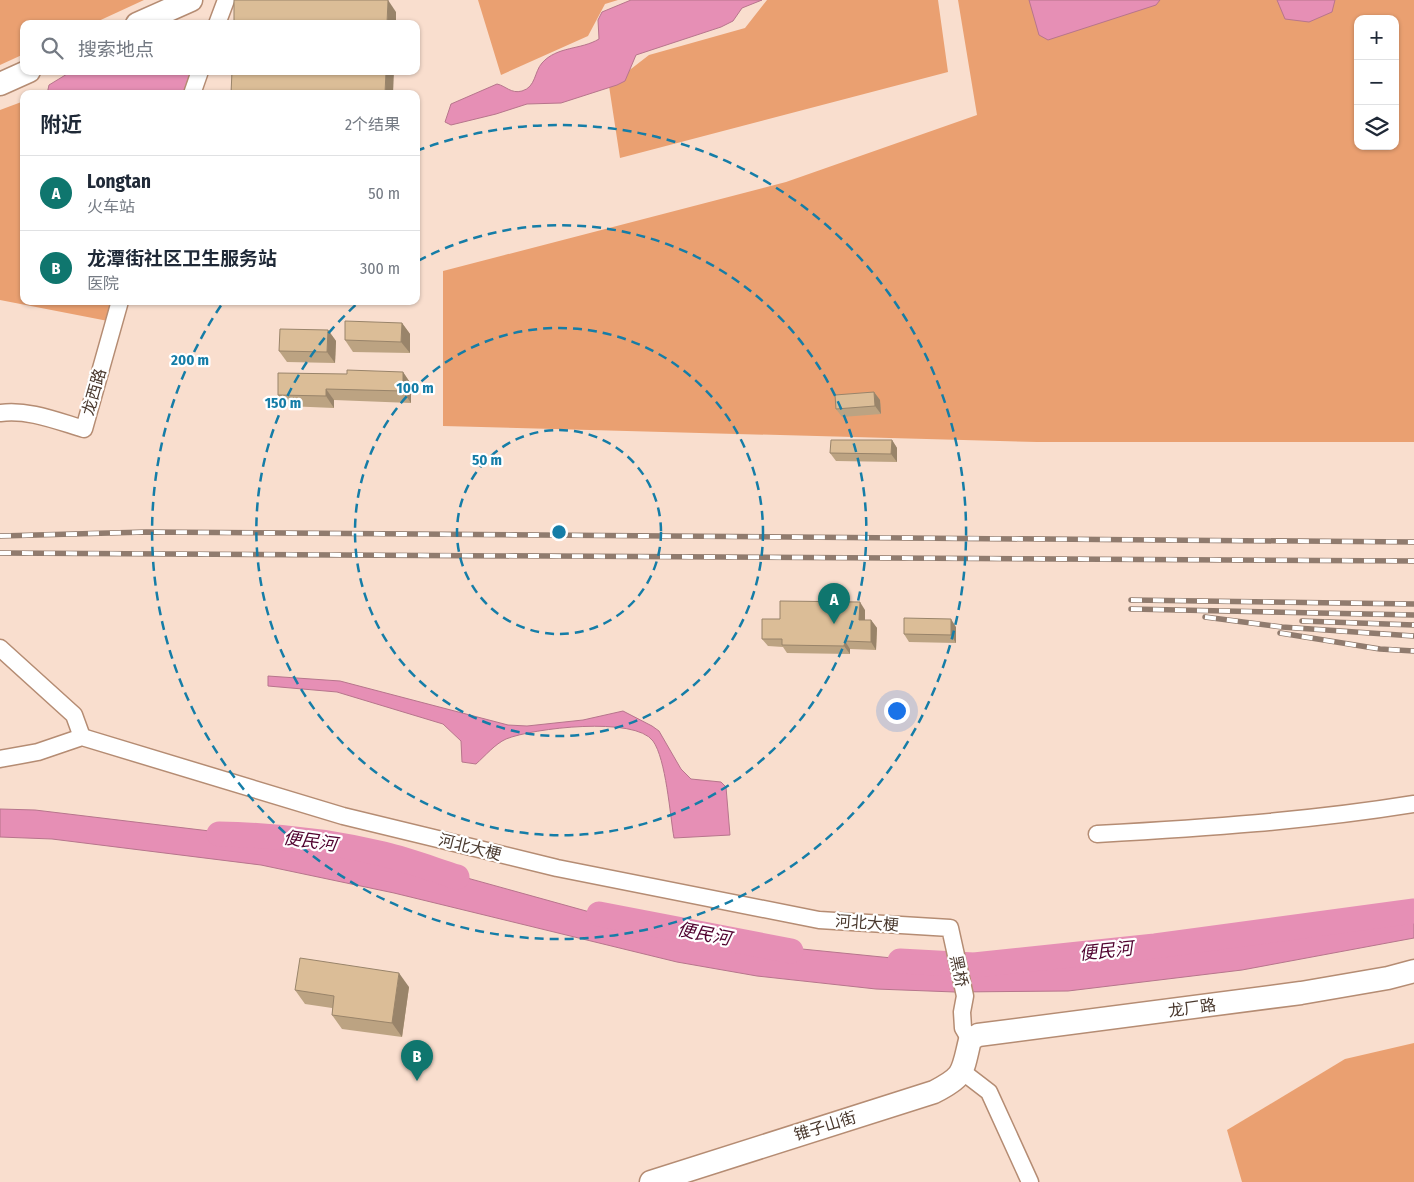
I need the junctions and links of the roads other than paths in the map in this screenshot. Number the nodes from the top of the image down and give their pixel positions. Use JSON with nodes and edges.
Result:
{"nodes":[{"id":1,"x":191,"y":0,"type":"edge"},
{"id":2,"x":226,"y":0,"type":"edge"},
{"id":3,"x":146,"y":20,"type":"edge"},
{"id":4,"x":218,"y":20,"type":"edge"},
{"id":5,"x":20,"y":75,"type":"edge"},
{"id":6,"x":199,"y":75,"type":"edge"},
{"id":7,"x":0,"y":84,"type":"edge"},
{"id":8,"x":193,"y":90,"type":"edge"},
{"id":9,"x":119,"y":305,"type":"edge"},
{"id":10,"x":0,"y":413,"type":"edge"},
{"id":11,"x":0,"y":648,"type":"edge"},
{"id":12,"x":82,"y":737,"type":"junction"},
{"id":13,"x":0,"y":759,"type":"edge"},
{"id":14,"x":1414,"y":804,"type":"edge"},
{"id":15,"x":1097,"y":834,"type":"dead end"},
{"id":16,"x":950,"y":928,"type":"joint"},
{"id":17,"x":1414,"y":971,"type":"edge"},
{"id":18,"x":970,"y":1040,"type":"junction"},
{"id":19,"x":963,"y":1072,"type":"junction"},
{"id":20,"x":651,"y":1182,"type":"edge"},
{"id":21,"x":1030,"y":1182,"type":"edge"}],
"edges":[{"from":1,"to":3,"type":"street"},
{"from":2,"to":4,"type":"street"},
{"from":5,"to":7,"type":"street"},
{"from":6,"to":8,"type":"street"},
{"from":9,"to":10,"type":"street","name":"龙西路"},
{"from":11,"to":12,"type":"street"},
{"from":12,"to":13,"type":"street"},
{"from":12,"to":16,"type":"street","name":"河北大梗"},
{"from":14,"to":15,"type":"street"},
{"from":16,"to":18,"type":"street","name":"黑桥"},
{"from":17,"to":18,"type":"street","name":"龙厂路"},
{"from":18,"to":19,"type":"street"},
{"from":19,"to":20,"type":"street","name":"锥子山街"},
{"from":19,"to":21,"type":"street"}]}
